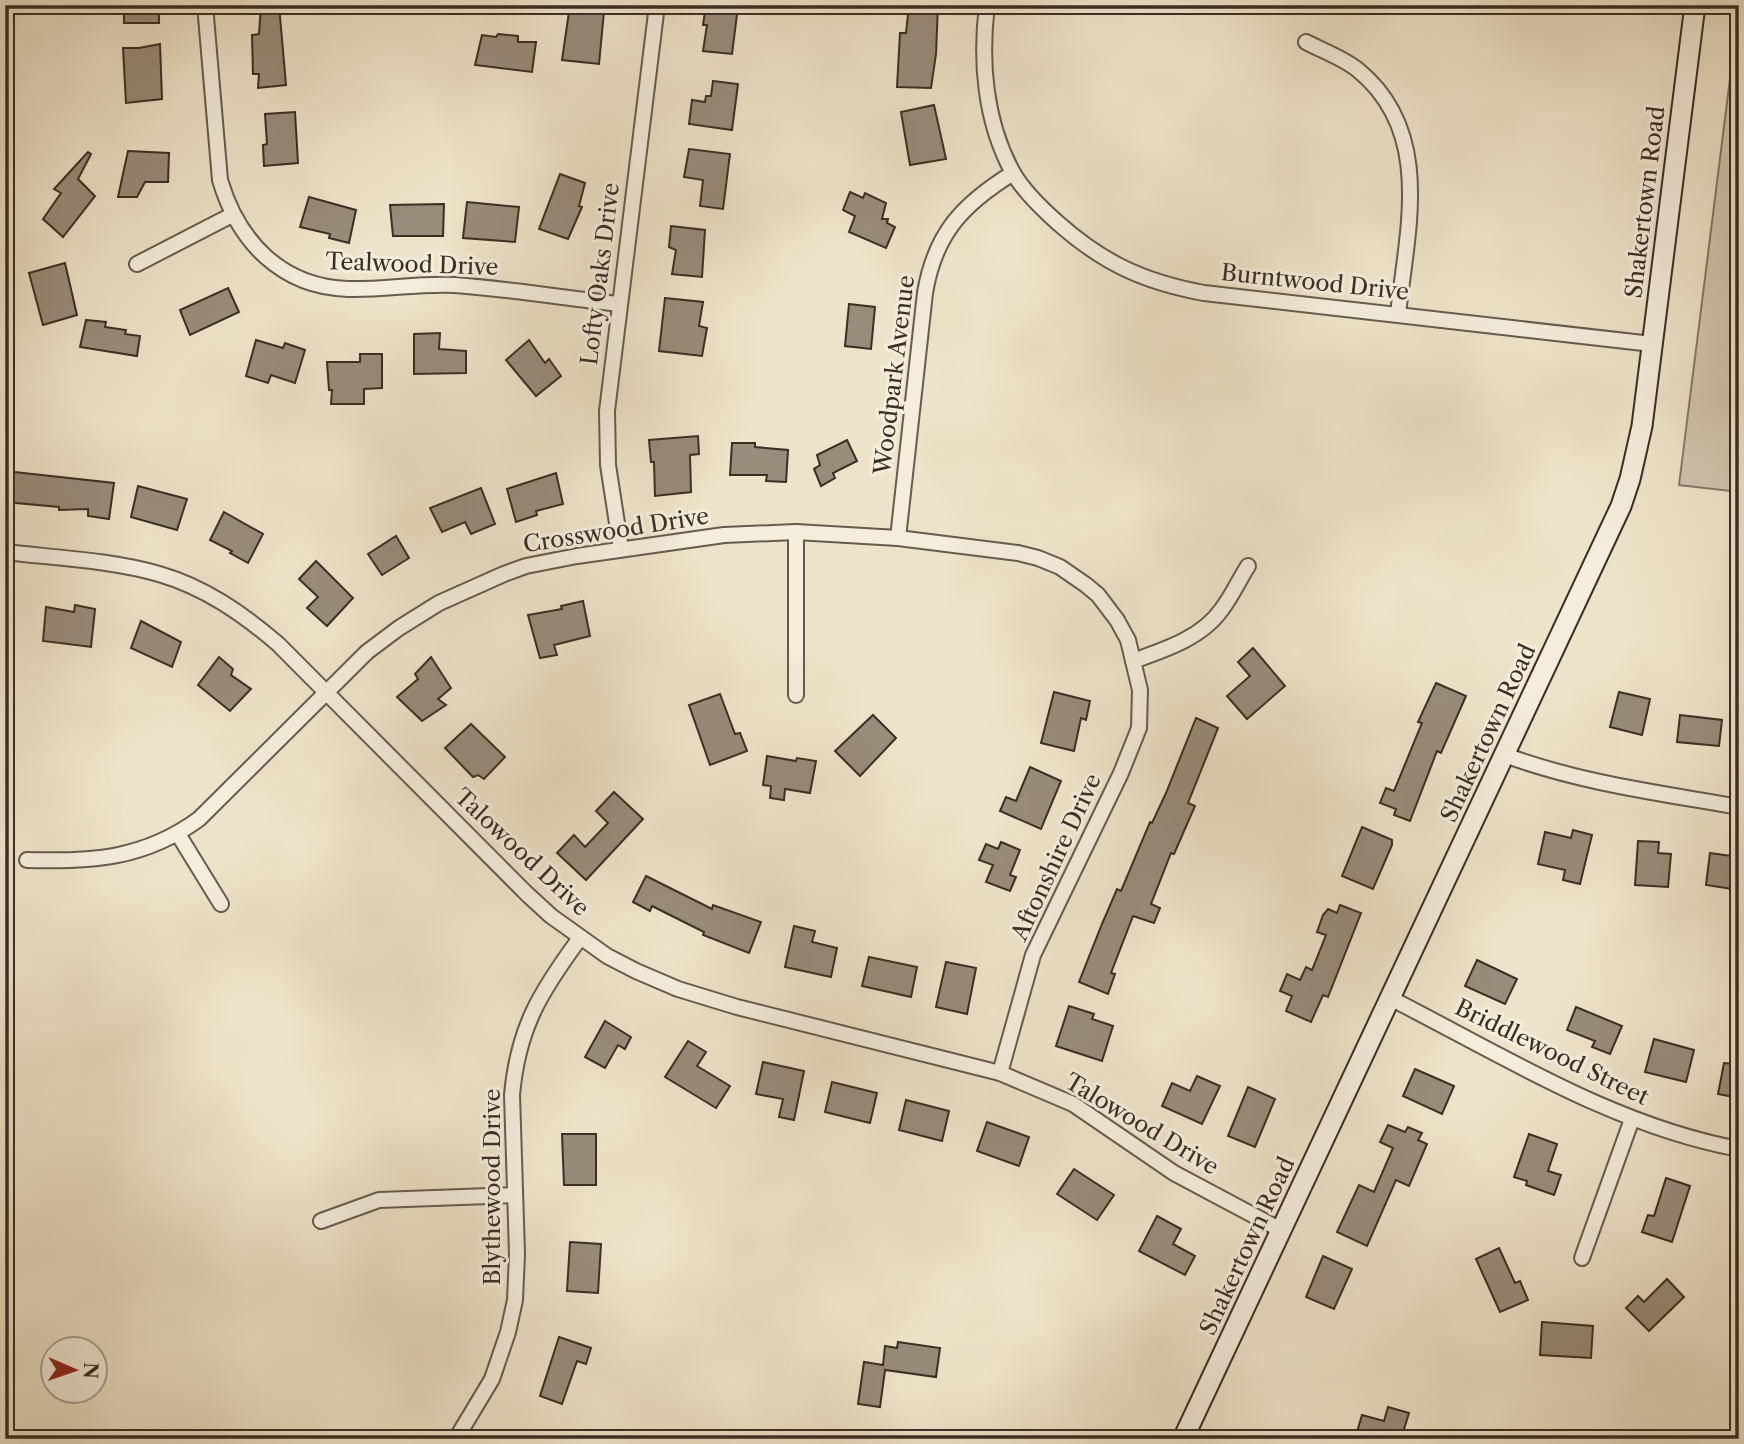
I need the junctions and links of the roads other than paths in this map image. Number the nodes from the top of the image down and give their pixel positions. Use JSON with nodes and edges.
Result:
{"nodes":[{"id":1,"x":205,"y":5,"type":"edge"},
{"id":2,"x":657,"y":5,"type":"edge"},
{"id":3,"x":987,"y":5,"type":"edge"},
{"id":4,"x":1695,"y":5,"type":"edge"},
{"id":5,"x":1306,"y":42,"type":"dead end"},
{"id":6,"x":1013,"y":173,"type":"junction"},
{"id":7,"x":232,"y":215,"type":"junction"},
{"id":8,"x":137,"y":264,"type":"dead end"},
{"id":9,"x":619,"y":304,"type":"junction"},
{"id":10,"x":1398,"y":314,"type":"junction"},
{"id":11,"x":1652,"y":344,"type":"junction"},
{"id":12,"x":796,"y":531,"type":"junction"},
{"id":13,"x":898,"y":538,"type":"junction"},
{"id":14,"x":621,"y":549,"type":"junction"},
{"id":15,"x":5,"y":552,"type":"edge"},
{"id":16,"x":1248,"y":566,"type":"dead end"},
{"id":17,"x":1133,"y":661,"type":"junction"},
{"id":18,"x":326,"y":692,"type":"junction"},
{"id":19,"x":796,"y":695,"type":"dead end"},
{"id":20,"x":1505,"y":755,"type":"junction"},
{"id":21,"x":1739,"y":807,"type":"edge"},
{"id":22,"x":178,"y":834,"type":"junction"},
{"id":23,"x":27,"y":860,"type":"dead end"},
{"id":24,"x":221,"y":904,"type":"dead end"},
{"id":25,"x":580,"y":938,"type":"junction"},
{"id":26,"x":1390,"y":998,"type":"junction"},
{"id":27,"x":1000,"y":1073,"type":"junction"},
{"id":28,"x":1632,"y":1119,"type":"junction"},
{"id":29,"x":1739,"y":1149,"type":"edge"},
{"id":30,"x":515,"y":1195,"type":"junction"},
{"id":31,"x":320,"y":1221,"type":"dead end"},
{"id":32,"x":1282,"y":1230,"type":"junction"},
{"id":33,"x":1582,"y":1258,"type":"dead end"},
{"id":34,"x":456,"y":1439,"type":"edge"},
{"id":35,"x":1183,"y":1439,"type":"edge"}],
"edges":[{"from":1,"to":7,"type":"street","name":"Tealwood Drive"},
{"from":2,"to":9,"type":"street","name":"Lofty Oaks Drive"},
{"from":3,"to":6,"type":"street"},
{"from":4,"to":11,"type":"street","name":"Shakertown Road"},
{"from":5,"to":10,"type":"street"},
{"from":6,"to":10,"type":"street","name":"Burntwood Drive"},
{"from":6,"to":13,"type":"street","name":"Woodpark Avenue"},
{"from":7,"to":8,"type":"street"},
{"from":7,"to":9,"type":"street","name":"Tealwood Drive"},
{"from":9,"to":14,"type":"street","name":"Lofty Oaks Drive"},
{"from":10,"to":11,"type":"street","name":"Burntwood Drive"},
{"from":11,"to":20,"type":"street","name":"Shakertown Road"},
{"from":12,"to":13,"type":"street","name":"Crosswood Drive"},
{"from":12,"to":14,"type":"street","name":"Crosswood Drive"},
{"from":12,"to":19,"type":"street"},
{"from":13,"to":17,"type":"street","name":"Crosswood Drive"},
{"from":14,"to":18,"type":"street","name":"Crosswood Drive"},
{"from":15,"to":18,"type":"street","name":"Talowood Drive"},
{"from":16,"to":17,"type":"street"},
{"from":17,"to":27,"type":"street","name":"Aftonshire Drive"},
{"from":18,"to":22,"type":"street","name":"Crosswood Drive"},
{"from":18,"to":25,"type":"street","name":"Talowood Drive"},
{"from":20,"to":21,"type":"street"},
{"from":20,"to":26,"type":"street","name":"Shakertown Road"},
{"from":22,"to":23,"type":"street","name":"Crosswood Drive"},
{"from":22,"to":24,"type":"street"},
{"from":25,"to":27,"type":"street","name":"Talowood Drive"},
{"from":25,"to":30,"type":"street","name":"Blythewood Drive"},
{"from":26,"to":28,"type":"street","name":"Briddlewood Street"},
{"from":26,"to":32,"type":"street","name":"Shakertown Road"},
{"from":27,"to":32,"type":"street","name":"Talowood Drive"},
{"from":28,"to":29,"type":"street","name":"Briddlewood Street"},
{"from":28,"to":33,"type":"street"},
{"from":30,"to":31,"type":"street"},
{"from":30,"to":34,"type":"street","name":"Blythewood Drive"},
{"from":32,"to":35,"type":"street","name":"Shakertown Road"}]}
